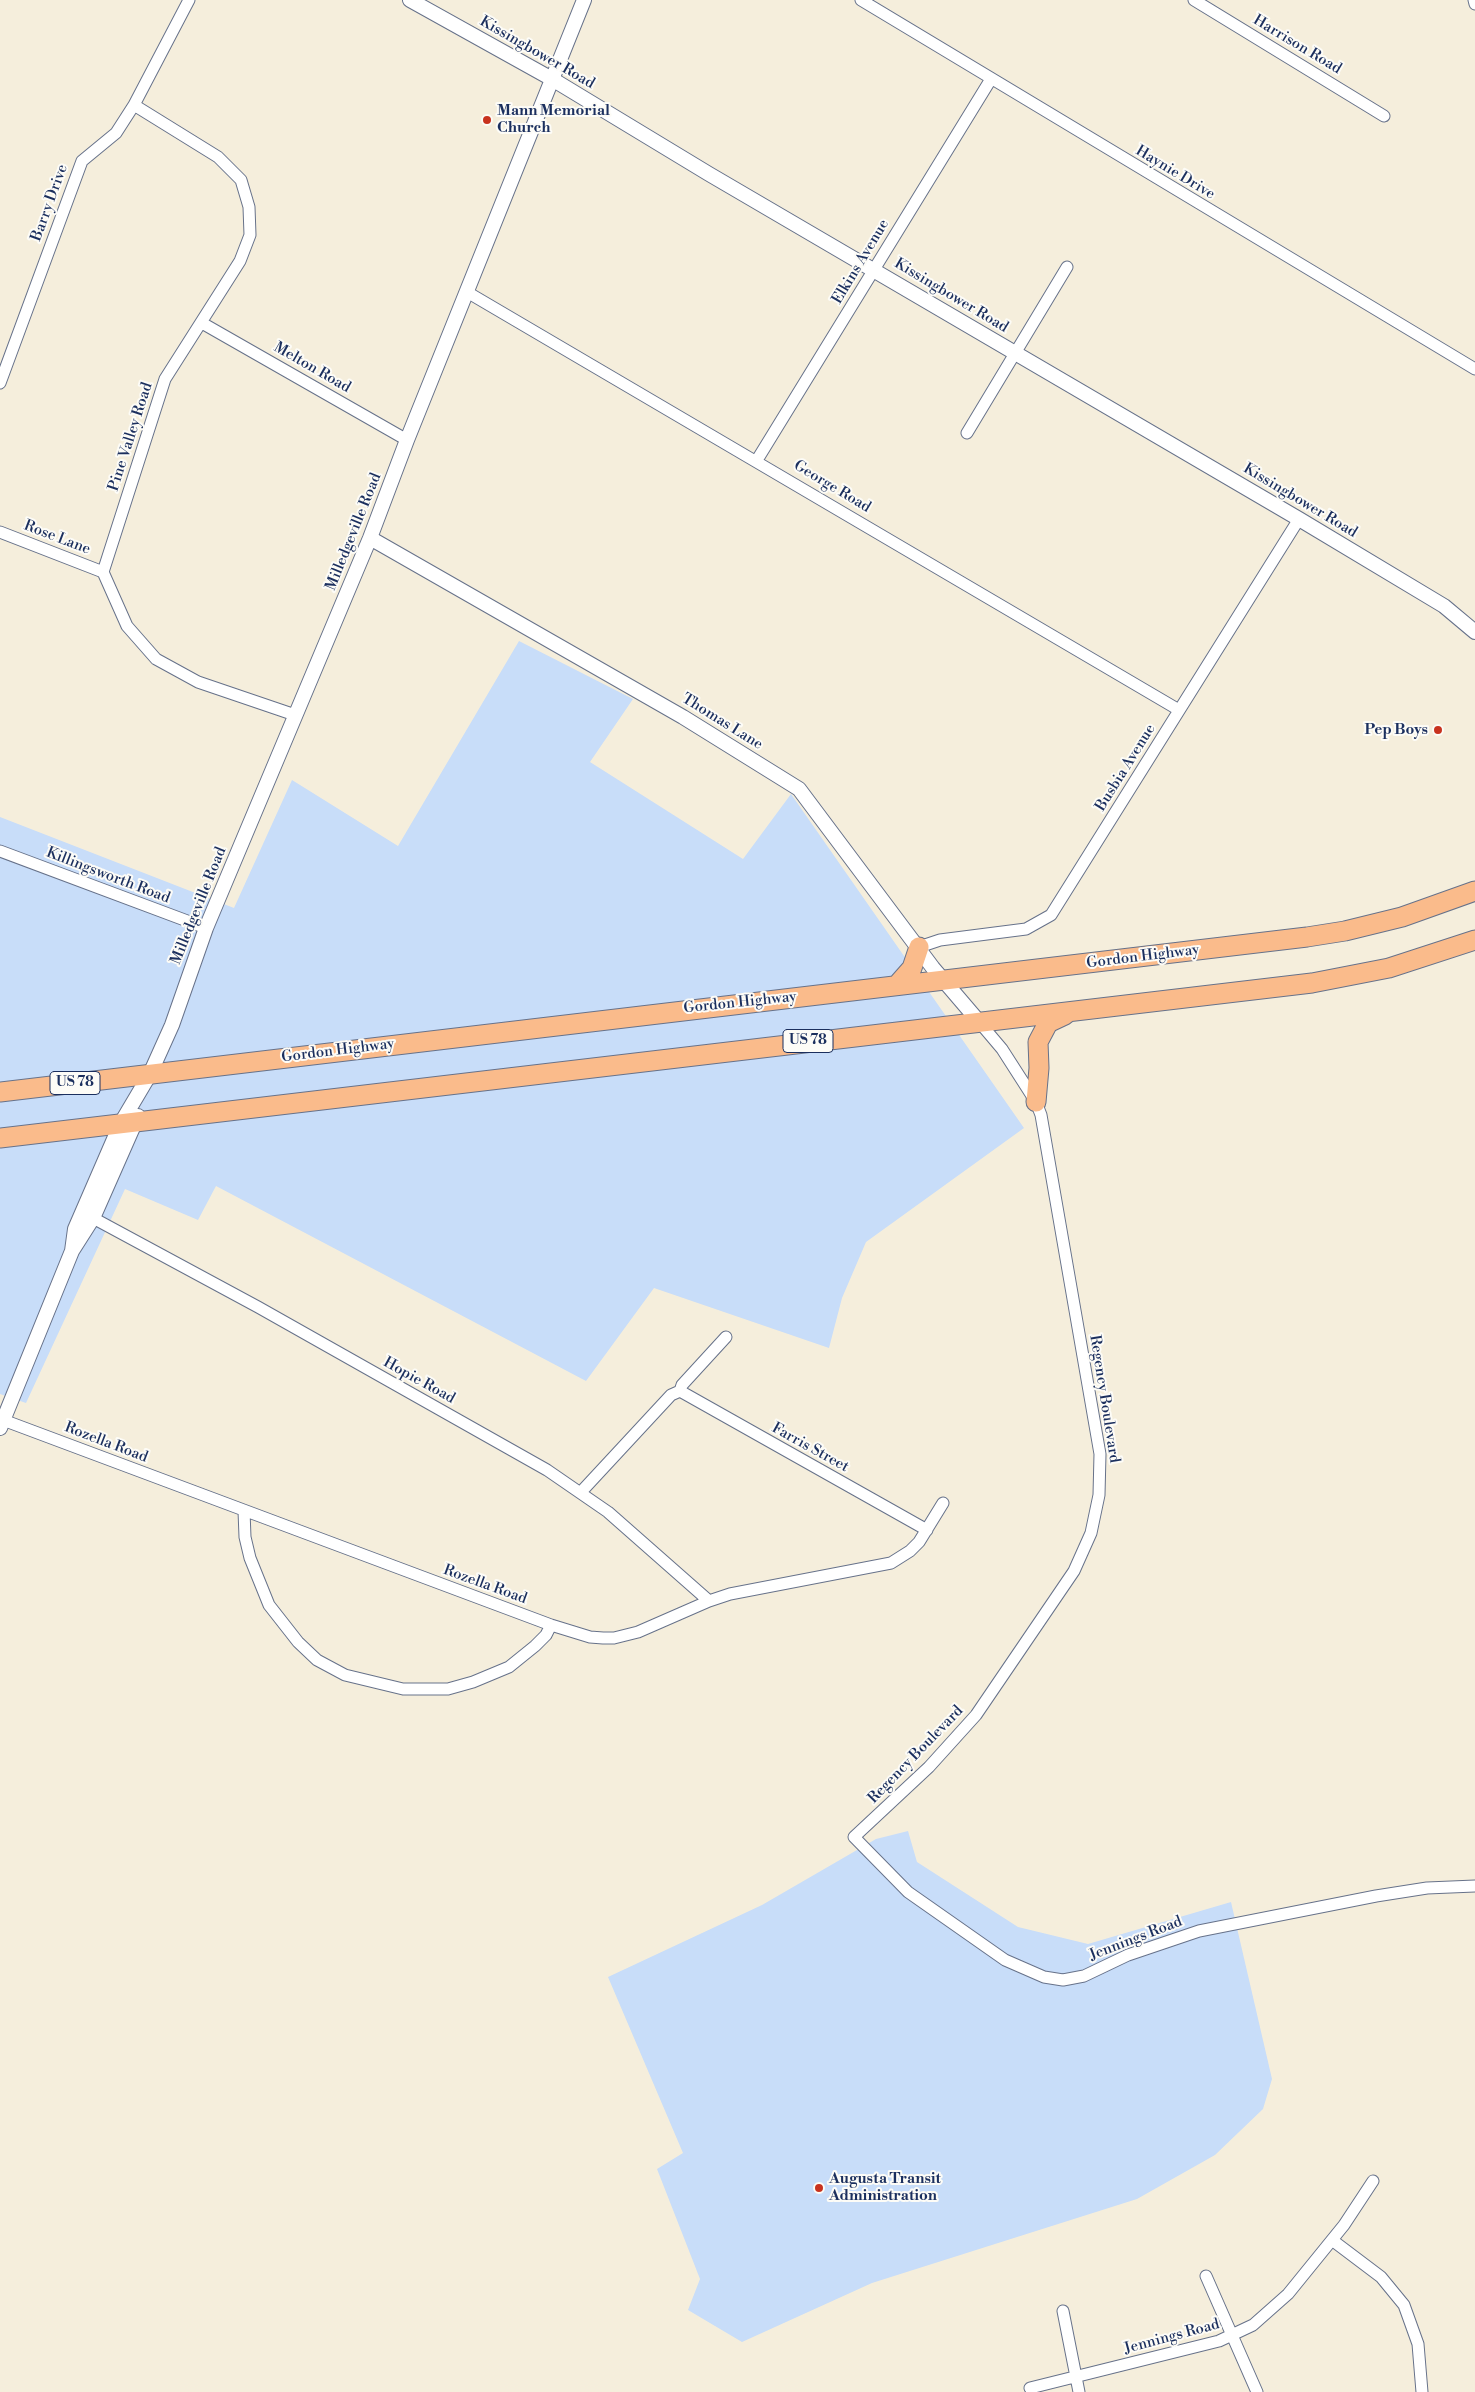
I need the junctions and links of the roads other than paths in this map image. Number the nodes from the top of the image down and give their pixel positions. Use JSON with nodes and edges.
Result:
{"nodes":[{"id":1,"x":190,"y":0,"type":"edge"},
{"id":2,"x":410,"y":0,"type":"edge"},
{"id":3,"x":584,"y":0,"type":"edge"},
{"id":4,"x":861,"y":0,"type":"edge"},
{"id":5,"x":1194,"y":0,"type":"edge"},
{"id":6,"x":1474,"y":0,"type":"edge"},
{"id":7,"x":1475,"y":4,"type":"edge"},
{"id":8,"x":552,"y":79,"type":"junction"},
{"id":9,"x":990,"y":79,"type":"junction"},
{"id":10,"x":134,"y":105,"type":"junction"},
{"id":11,"x":1384,"y":116,"type":"dead end"},
{"id":12,"x":1067,"y":267,"type":"dead end"},
{"id":13,"x":874,"y":270,"type":"junction"},
{"id":14,"x":468,"y":292,"type":"junction"},
{"id":15,"x":202,"y":323,"type":"junction"},
{"id":16,"x":1017,"y":354,"type":"junction"},
{"id":17,"x":1475,"y":369,"type":"edge"},
{"id":18,"x":0,"y":383,"type":"edge"},
{"id":19,"x":967,"y":433,"type":"dead end"},
{"id":20,"x":407,"y":440,"type":"junction"},
{"id":21,"x":757,"y":460,"type":"junction"},
{"id":22,"x":1299,"y":519,"type":"junction"},
{"id":23,"x":0,"y":532,"type":"edge"},
{"id":24,"x":370,"y":538,"type":"junction"},
{"id":25,"x":103,"y":572,"type":"junction"},
{"id":26,"x":1474,"y":628,"type":"edge"},
{"id":27,"x":1179,"y":710,"type":"junction"},
{"id":28,"x":294,"y":715,"type":"junction"},
{"id":29,"x":0,"y":852,"type":"edge"},
{"id":30,"x":1475,"y":890,"type":"edge"},
{"id":31,"x":206,"y":928,"type":"junction"},
{"id":32,"x":1475,"y":940,"type":"edge"},
{"id":33,"x":919,"y":947,"type":"junction"},
{"id":34,"x":944,"y":980,"type":"junction"},
{"id":35,"x":897,"y":985,"type":"junction"},
{"id":36,"x":1076,"y":1011,"type":"junction"},
{"id":37,"x":980,"y":1023,"type":"junction"},
{"id":38,"x":150,"y":1074,"type":"junction"},
{"id":39,"x":0,"y":1092,"type":"edge"},
{"id":40,"x":1036,"y":1102,"type":"junction"},
{"id":41,"x":128,"y":1123,"type":"junction"},
{"id":42,"x":0,"y":1138,"type":"edge"},
{"id":43,"x":93,"y":1218,"type":"junction"},
{"id":44,"x":72,"y":1251,"type":"junction"},
{"id":45,"x":726,"y":1338,"type":"dead end"},
{"id":46,"x":680,"y":1391,"type":"junction"},
{"id":47,"x":2,"y":1424,"type":"edge"},
{"id":48,"x":581,"y":1492,"type":"junction"},
{"id":49,"x":944,"y":1503,"type":"dead end"},
{"id":50,"x":244,"y":1511,"type":"junction"},
{"id":51,"x":927,"y":1530,"type":"junction"},
{"id":52,"x":709,"y":1600,"type":"junction"},
{"id":53,"x":551,"y":1625,"type":"junction"},
{"id":54,"x":854,"y":1836,"type":"joint"},
{"id":55,"x":1475,"y":1886,"type":"edge"},
{"id":56,"x":1373,"y":2181,"type":"dead end"},
{"id":57,"x":1332,"y":2240,"type":"junction"},
{"id":58,"x":1206,"y":2276,"type":"dead end"},
{"id":59,"x":1063,"y":2311,"type":"dead end"},
{"id":60,"x":1233,"y":2336,"type":"junction"},
{"id":61,"x":1076,"y":2377,"type":"junction"},
{"id":62,"x":1030,"y":2388,"type":"dead end"},
{"id":63,"x":1079,"y":2392,"type":"edge"},
{"id":64,"x":1257,"y":2392,"type":"edge"},
{"id":65,"x":1422,"y":2392,"type":"edge"}],
"edges":[{"from":1,"to":10,"type":"street","name":"Barry Drive"},
{"from":2,"to":8,"type":"street","name":"Kissingbower Road"},
{"from":3,"to":8,"type":"street","name":"Milledgeville Road"},
{"from":4,"to":9,"type":"street","name":"Haynie Drive"},
{"from":5,"to":11,"type":"street","name":"Harrison Road"},
{"from":6,"to":7,"type":"street"},
{"from":8,"to":13,"type":"street","name":"Kissingbower Road"},
{"from":8,"to":14,"type":"street","name":"Milledgeville Road"},
{"from":9,"to":13,"type":"street","name":"Elkins Avenue"},
{"from":9,"to":17,"type":"street","name":"Haynie Drive"},
{"from":10,"to":15,"type":"street","name":"Pine Valley Road"},
{"from":10,"to":18,"type":"street","name":"Barry Drive"},
{"from":12,"to":16,"type":"street"},
{"from":13,"to":16,"type":"street","name":"Kissingbower Road"},
{"from":13,"to":21,"type":"street","name":"Elkins Avenue"},
{"from":14,"to":20,"type":"street","name":"Milledgeville Road"},
{"from":14,"to":21,"type":"street","name":"George Road"},
{"from":15,"to":20,"type":"street","name":"Melton Road"},
{"from":15,"to":25,"type":"street","name":"Pine Valley Road"},
{"from":16,"to":19,"type":"street"},
{"from":16,"to":22,"type":"street","name":"Kissingbower Road"},
{"from":20,"to":24,"type":"street","name":"Milledgeville Road"},
{"from":21,"to":27,"type":"street","name":"George Road"},
{"from":22,"to":26,"type":"street","name":"Kissingbower Road"},
{"from":22,"to":27,"type":"street","name":"Busbia Avenue"},
{"from":23,"to":25,"type":"street","name":"Rose Lane"},
{"from":24,"to":28,"type":"street","name":"Milledgeville Road"},
{"from":24,"to":33,"type":"street","name":"Thomas Lane"},
{"from":25,"to":28,"type":"street"},
{"from":27,"to":33,"type":"street","name":"Busbia Avenue"},
{"from":28,"to":31,"type":"street","name":"Milledgeville Road"},
{"from":29,"to":31,"type":"street","name":"Killingsworth Road"},
{"from":30,"to":34,"type":"highway","name":"Gordon Highway","number":"US 78"},
{"from":31,"to":38,"type":"street","name":"Milledgeville Road"},
{"from":32,"to":36,"type":"highway","number":"US 78"},
{"from":33,"to":34,"type":"street","name":"Thomas Lane"},
{"from":33,"to":35,"type":"highway"},
{"from":34,"to":35,"type":"highway","name":"Gordon Highway","number":"US 78"},
{"from":34,"to":37,"type":"street","name":"Thomas Lane"},
{"from":35,"to":38,"type":"highway","name":"Gordon Highway","number":"US 78"},
{"from":36,"to":37,"type":"highway","number":"US 78"},
{"from":36,"to":40,"type":"highway"},
{"from":37,"to":40,"type":"street","name":"Regency Boulevard"},
{"from":37,"to":41,"type":"highway","number":"US 78"},
{"from":38,"to":39,"type":"highway","name":"Gordon Highway","number":"US 78"},
{"from":38,"to":41,"type":"street","name":"Milledgeville Road"},
{"from":40,"to":54,"type":"street","name":"Regency Boulevard"},
{"from":41,"to":42,"type":"highway","number":"US 78"},
{"from":41,"to":43,"type":"street","name":"Milledgeville Road"},
{"from":41,"to":44,"type":"street","name":"Milledgeville Road"},
{"from":43,"to":44,"type":"street","name":"Milledgeville Road"},
{"from":43,"to":48,"type":"street","name":"Hopie Road"},
{"from":44,"to":47,"type":"street","name":"Milledgeville Road"},
{"from":45,"to":46,"type":"street"},
{"from":46,"to":48,"type":"street"},
{"from":46,"to":51,"type":"street","name":"Farris Street"},
{"from":47,"to":50,"type":"street","name":"Rozella Road"},
{"from":48,"to":52,"type":"street","name":"Hopie Road"},
{"from":49,"to":51,"type":"street","name":"Rozella Road"},
{"from":50,"to":53,"type":"street","name":"Rozella Road"},
{"from":50,"to":53,"type":"street"},
{"from":51,"to":52,"type":"street","name":"Rozella Road"},
{"from":52,"to":53,"type":"street","name":"Rozella Road"},
{"from":54,"to":55,"type":"street","name":"Jennings Road"},
{"from":56,"to":57,"type":"street","name":"Jennings Road"},
{"from":57,"to":60,"type":"street","name":"Jennings Road"},
{"from":57,"to":65,"type":"street"},
{"from":58,"to":60,"type":"street"},
{"from":59,"to":61,"type":"street"},
{"from":60,"to":61,"type":"street","name":"Jennings Road"},
{"from":60,"to":64,"type":"street"},
{"from":61,"to":62,"type":"street","name":"Jennings Road"},
{"from":61,"to":63,"type":"street"}]}
